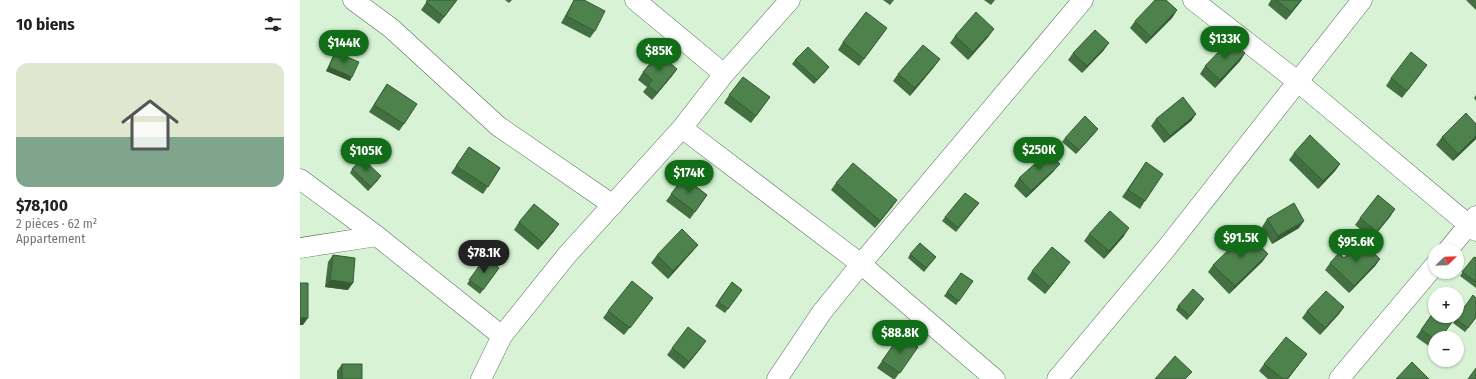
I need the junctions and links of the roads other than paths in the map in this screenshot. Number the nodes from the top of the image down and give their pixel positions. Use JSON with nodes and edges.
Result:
{"nodes":[{"id":1,"x":353,"y":0,"type":"edge"},
{"id":2,"x":635,"y":0,"type":"edge"},
{"id":3,"x":790,"y":0,"type":"edge"},
{"id":4,"x":1083,"y":0,"type":"edge"},
{"id":5,"x":1193,"y":0,"type":"edge"},
{"id":6,"x":1362,"y":0,"type":"edge"},
{"id":7,"x":724,"y":74,"type":"junction"},
{"id":8,"x":1297,"y":81,"type":"junction"},
{"id":9,"x":682,"y":128,"type":"junction"},
{"id":10,"x":300,"y":179,"type":"edge"},
{"id":11,"x":613,"y":205,"type":"junction"},
{"id":12,"x":1474,"y":224,"type":"edge"},
{"id":13,"x":377,"y":236,"type":"junction"},
{"id":14,"x":1455,"y":243,"type":"edge"},
{"id":15,"x":300,"y":248,"type":"edge"},
{"id":16,"x":861,"y":264,"type":"junction"},
{"id":17,"x":1428,"y":274,"type":"edge"},
{"id":18,"x":502,"y":336,"type":"junction"},
{"id":19,"x":481,"y":379,"type":"edge"},
{"id":20,"x":777,"y":379,"type":"edge"},
{"id":21,"x":995,"y":379,"type":"edge"},
{"id":22,"x":1057,"y":379,"type":"edge"},
{"id":23,"x":1340,"y":379,"type":"edge"}],
"edges":[{"from":1,"to":11,"type":"street"},
{"from":2,"to":7,"type":"street"},
{"from":3,"to":7,"type":"street"},
{"from":4,"to":16,"type":"street"},
{"from":5,"to":8,"type":"street"},
{"from":6,"to":8,"type":"street"},
{"from":7,"to":9,"type":"street"},
{"from":8,"to":12,"type":"street"},
{"from":8,"to":22,"type":"street"},
{"from":9,"to":11,"type":"street"},
{"from":9,"to":16,"type":"street"},
{"from":10,"to":13,"type":"street"},
{"from":11,"to":18,"type":"street"},
{"from":12,"to":14,"type":"street"},
{"from":13,"to":15,"type":"street"},
{"from":13,"to":18,"type":"street"},
{"from":16,"to":20,"type":"street"},
{"from":16,"to":21,"type":"street"},
{"from":17,"to":23,"type":"street"},
{"from":18,"to":19,"type":"street"}]}
